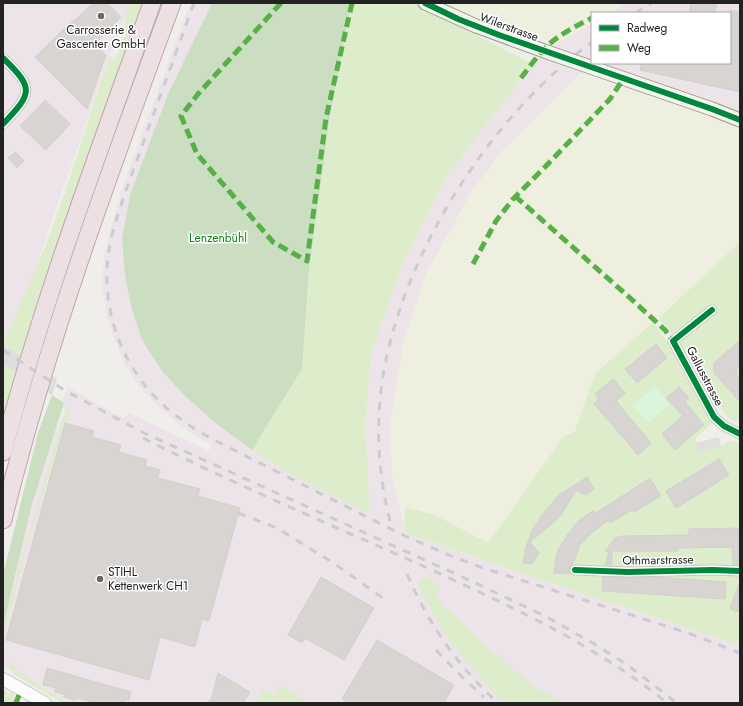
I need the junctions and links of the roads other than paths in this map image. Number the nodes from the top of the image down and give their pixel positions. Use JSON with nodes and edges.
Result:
{"nodes":[{"id":1,"x":152,"y":3,"type":"edge"},
{"id":2,"x":172,"y":3,"type":"edge"},
{"id":3,"x":426,"y":3,"type":"edge"},
{"id":4,"x":3,"y":58,"type":"edge"},
{"id":5,"x":740,"y":120,"type":"edge"},
{"id":6,"x":3,"y":124,"type":"edge"},
{"id":7,"x":712,"y":310,"type":"dead end"},
{"id":8,"x":740,"y":434,"type":"edge"},
{"id":9,"x":3,"y":452,"type":"edge"},
{"id":10,"x":3,"y":520,"type":"edge"},
{"id":11,"x":575,"y":570,"type":"dead end"},
{"id":12,"x":740,"y":571,"type":"edge"},
{"id":13,"x":6,"y":681,"type":"edge"},
{"id":14,"x":45,"y":703,"type":"edge"}],
"edges":[{"from":1,"to":9,"type":"highway"},
{"from":2,"to":10,"type":"highway"},
{"from":3,"to":5,"type":"main road","name":"Wilerstrasse","bridge":true},
{"from":4,"to":6,"type":"street"},
{"from":7,"to":8,"type":"street","name":"Gallusstrasse"},
{"from":11,"to":12,"type":"street","name":"Othmarstrasse"},
{"from":13,"to":14,"type":"street"}]}
